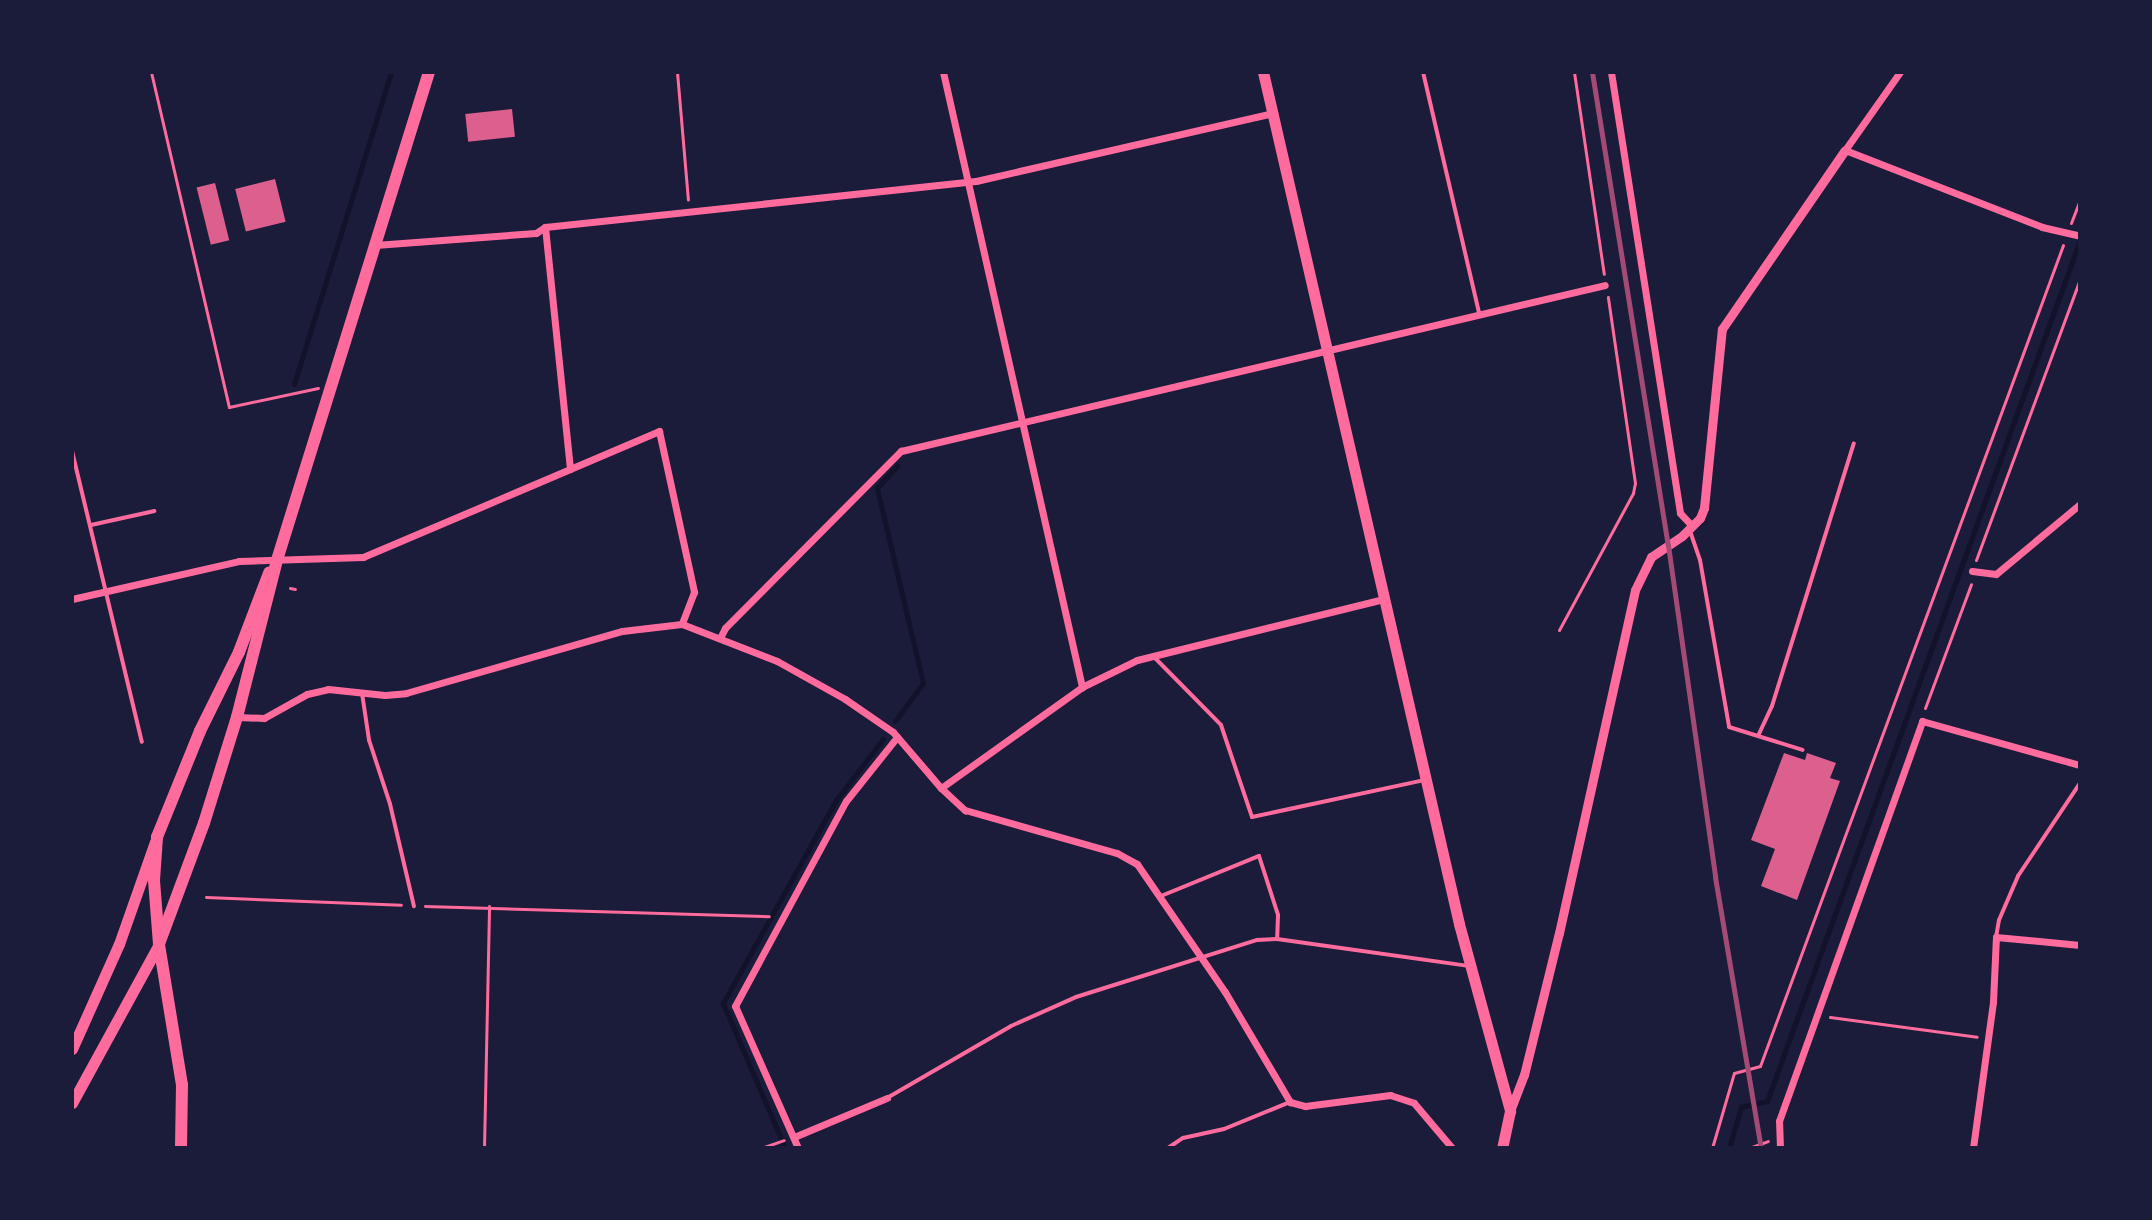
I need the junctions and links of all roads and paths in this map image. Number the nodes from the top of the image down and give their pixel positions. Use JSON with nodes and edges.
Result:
{"nodes":[{"id":1,"x":151,"y":72,"type":"edge"},
{"id":2,"x":429,"y":72,"type":"edge"},
{"id":3,"x":677,"y":72,"type":"edge"},
{"id":4,"x":943,"y":72,"type":"edge"},
{"id":5,"x":1263,"y":72,"type":"edge"},
{"id":6,"x":1423,"y":72,"type":"edge"},
{"id":7,"x":1574,"y":72,"type":"edge"},
{"id":8,"x":1611,"y":72,"type":"edge"},
{"id":9,"x":1900,"y":72,"type":"edge"},
{"id":10,"x":1274,"y":113,"type":"junction"},
{"id":11,"x":1845,"y":150,"type":"junction"},
{"id":12,"x":966,"y":181,"type":"junction"},
{"id":13,"x":2080,"y":199,"type":"edge"},
{"id":14,"x":689,"y":212,"type":"junction"},
{"id":15,"x":545,"y":227,"type":"junction"},
{"id":16,"x":2073,"y":234,"type":"edge"},
{"id":17,"x":375,"y":245,"type":"junction"},
{"id":18,"x":2080,"y":279,"type":"edge"},
{"id":19,"x":1605,"y":285,"type":"junction"},
{"id":20,"x":1479,"y":313,"type":"junction"},
{"id":21,"x":1326,"y":349,"type":"junction"},
{"id":22,"x":329,"y":390,"type":"junction"},
{"id":23,"x":1021,"y":420,"type":"junction"},
{"id":24,"x":1854,"y":443,"type":"dead end"},
{"id":25,"x":72,"y":451,"type":"edge"},
{"id":26,"x":570,"y":469,"type":"junction"},
{"id":27,"x":2080,"y":504,"type":"edge"},
{"id":28,"x":154,"y":511,"type":"dead end"},
{"id":29,"x":91,"y":525,"type":"junction"},
{"id":30,"x":1690,"y":528,"type":"junction"},
{"id":31,"x":277,"y":560,"type":"junction"},
{"id":32,"x":1973,"y":572,"type":"junction"},
{"id":33,"x":107,"y":592,"type":"junction"},
{"id":34,"x":72,"y":599,"type":"edge"},
{"id":35,"x":1384,"y":599,"type":"junction"},
{"id":36,"x":682,"y":624,"type":"junction"},
{"id":37,"x":1559,"y":630,"type":"dead end"},
{"id":38,"x":720,"y":638,"type":"junction"},
{"id":39,"x":1153,"y":656,"type":"junction"},
{"id":40,"x":1082,"y":687,"type":"junction"},
{"id":41,"x":362,"y":693,"type":"junction"},
{"id":42,"x":237,"y":717,"type":"junction"},
{"id":43,"x":1922,"y":721,"type":"junction"},
{"id":44,"x":1758,"y":736,"type":"junction"},
{"id":45,"x":897,"y":737,"type":"junction"},
{"id":46,"x":142,"y":742,"type":"dead end"},
{"id":47,"x":1803,"y":750,"type":"dead end"},
{"id":48,"x":2080,"y":765,"type":"edge"},
{"id":49,"x":1426,"y":779,"type":"junction"},
{"id":50,"x":2080,"y":783,"type":"edge"},
{"id":51,"x":941,"y":788,"type":"junction"},
{"id":52,"x":157,"y":837,"type":"junction"},
{"id":53,"x":1161,"y":896,"type":"junction"},
{"id":54,"x":206,"y":897,"type":"dead end"},
{"id":55,"x":414,"y":906,"type":"junction"},
{"id":56,"x":489,"y":906,"type":"junction"},
{"id":57,"x":780,"y":920,"type":"junction"},
{"id":58,"x":1996,"y":937,"type":"junction"},
{"id":59,"x":1277,"y":939,"type":"junction"},
{"id":60,"x":159,"y":944,"type":"junction"},
{"id":61,"x":2080,"y":945,"type":"edge"},
{"id":62,"x":1201,"y":960,"type":"junction"},
{"id":63,"x":1469,"y":966,"type":"junction"},
{"id":64,"x":1815,"y":1015,"type":"junction"},
{"id":65,"x":1989,"y":1039,"type":"junction"},
{"id":66,"x":72,"y":1049,"type":"edge"},
{"id":67,"x":887,"y":1098,"type":"joint"},
{"id":68,"x":1290,"y":1102,"type":"junction"},
{"id":69,"x":72,"y":1103,"type":"edge"},
{"id":70,"x":1510,"y":1111,"type":"junction"},
{"id":71,"x":794,"y":1137,"type":"junction"},
{"id":72,"x":1780,"y":1146,"type":"edge"},
{"id":73,"x":181,"y":1148,"type":"edge"},
{"id":74,"x":484,"y":1148,"type":"edge"},
{"id":75,"x":761,"y":1148,"type":"edge"},
{"id":76,"x":798,"y":1148,"type":"edge"},
{"id":77,"x":1168,"y":1148,"type":"edge"},
{"id":78,"x":1452,"y":1148,"type":"edge"},
{"id":79,"x":1502,"y":1148,"type":"edge"},
{"id":80,"x":1712,"y":1148,"type":"edge"},
{"id":81,"x":1749,"y":1148,"type":"edge"},
{"id":82,"x":1973,"y":1148,"type":"edge"}],
"edges":[{"from":1,"to":22,"type":"path"},
{"from":2,"to":17,"type":"main road"},
{"from":3,"to":14,"type":"path"},
{"from":4,"to":12,"type":"street"},
{"from":5,"to":10,"type":"main road"},
{"from":6,"to":20,"type":"lane"},
{"from":7,"to":19,"type":"path"},
{"from":8,"to":30,"type":"street"},
{"from":9,"to":11,"type":"street"},
{"from":10,"to":12,"type":"street"},
{"from":10,"to":21,"type":"main road"},
{"from":11,"to":16,"type":"street"},
{"from":11,"to":30,"type":"street"},
{"from":12,"to":14,"type":"street"},
{"from":12,"to":23,"type":"street"},
{"from":13,"to":16,"type":"path"},
{"from":14,"to":15,"type":"street"},
{"from":15,"to":17,"type":"street"},
{"from":15,"to":26,"type":"street"},
{"from":16,"to":80,"type":"path"},
{"from":17,"to":22,"type":"main road"},
{"from":18,"to":32,"type":"path"},
{"from":19,"to":20,"type":"street"},
{"from":19,"to":37,"type":"path"},
{"from":20,"to":21,"type":"street"},
{"from":21,"to":23,"type":"street"},
{"from":21,"to":35,"type":"main road"},
{"from":22,"to":31,"type":"main road"},
{"from":23,"to":38,"type":"street"},
{"from":23,"to":40,"type":"street"},
{"from":24,"to":44,"type":"lane"},
{"from":25,"to":29,"type":"lane"},
{"from":26,"to":31,"type":"street"},
{"from":26,"to":36,"type":"street"},
{"from":27,"to":32,"type":"street"},
{"from":28,"to":29,"type":"lane"},
{"from":29,"to":33,"type":"lane"},
{"from":30,"to":44,"type":"lane"},
{"from":30,"to":70,"type":"street"},
{"from":31,"to":33,"type":"street"},
{"from":31,"to":42,"type":"main road"},
{"from":31,"to":52,"type":"main road"},
{"from":32,"to":43,"type":"path"},
{"from":33,"to":34,"type":"street"},
{"from":33,"to":46,"type":"lane"},
{"from":35,"to":39,"type":"street"},
{"from":35,"to":49,"type":"main road"},
{"from":36,"to":38,"type":"street"},
{"from":36,"to":41,"type":"street"},
{"from":38,"to":45,"type":"street"},
{"from":39,"to":40,"type":"street"},
{"from":39,"to":49,"type":"lane"},
{"from":40,"to":51,"type":"street"},
{"from":41,"to":42,"type":"street"},
{"from":41,"to":55,"type":"lane"},
{"from":42,"to":60,"type":"main road"},
{"from":43,"to":48,"type":"street"},
{"from":43,"to":64,"type":"street"},
{"from":44,"to":47,"type":"lane"},
{"from":45,"to":51,"type":"street"},
{"from":45,"to":57,"type":"street"},
{"from":49,"to":63,"type":"main road"},
{"from":50,"to":58,"type":"lane"},
{"from":51,"to":53,"type":"street"},
{"from":52,"to":60,"type":"main road"},
{"from":52,"to":66,"type":"main road"},
{"from":53,"to":59,"type":"lane"},
{"from":53,"to":62,"type":"street"},
{"from":54,"to":55,"type":"path"},
{"from":55,"to":56,"type":"path"},
{"from":56,"to":57,"type":"path"},
{"from":56,"to":74,"type":"path"},
{"from":57,"to":71,"type":"street"},
{"from":58,"to":61,"type":"street"},
{"from":58,"to":65,"type":"street"},
{"from":59,"to":62,"type":"lane"},
{"from":59,"to":63,"type":"lane"},
{"from":60,"to":69,"type":"main road"},
{"from":60,"to":73,"type":"main road"},
{"from":62,"to":67,"type":"lane"},
{"from":62,"to":68,"type":"street"},
{"from":63,"to":70,"type":"main road"},
{"from":64,"to":65,"type":"path"},
{"from":64,"to":72,"type":"street"},
{"from":65,"to":82,"type":"street"},
{"from":67,"to":71,"type":"street"},
{"from":68,"to":77,"type":"lane"},
{"from":68,"to":78,"type":"street"},
{"from":70,"to":79,"type":"main road"},
{"from":71,"to":75,"type":"path"},
{"from":71,"to":76,"type":"street"},
{"from":72,"to":81,"type":"path"}]}
